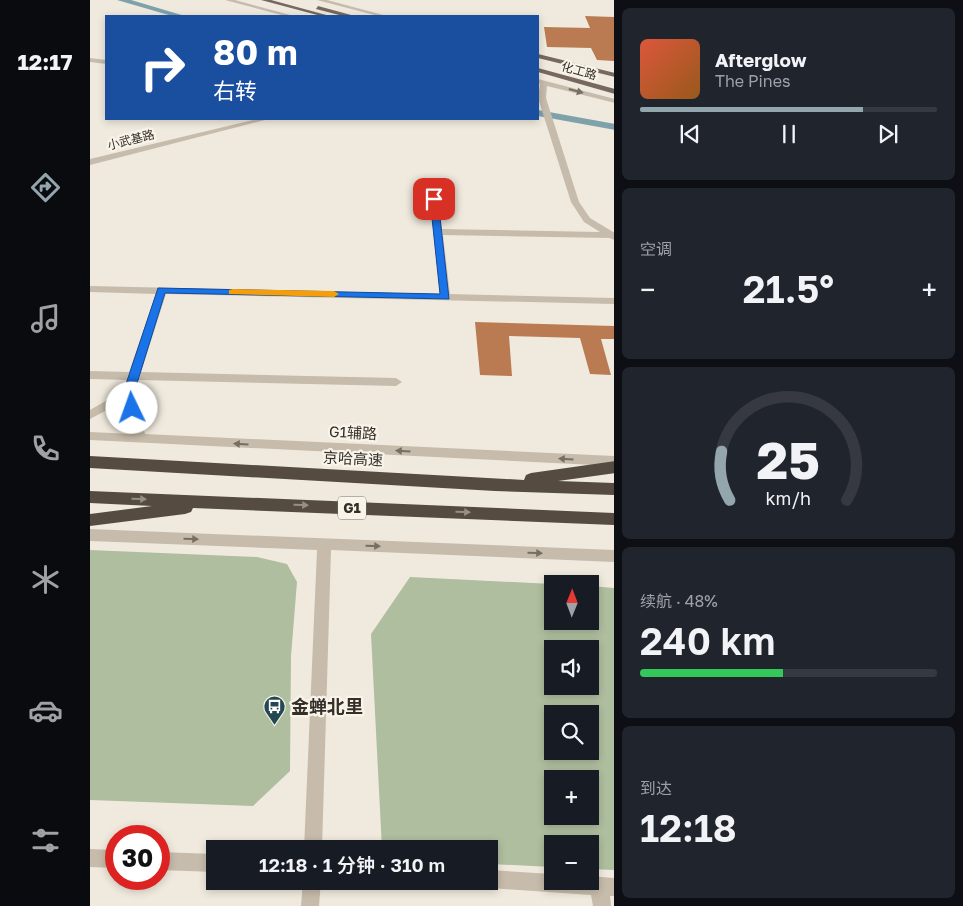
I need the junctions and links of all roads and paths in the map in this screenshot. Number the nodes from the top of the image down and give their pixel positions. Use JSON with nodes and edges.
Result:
{"nodes":[{"id":1,"x":228,"y":0,"type":"edge"},
{"id":2,"x":264,"y":0,"type":"edge"},
{"id":3,"x":288,"y":0,"type":"edge"},
{"id":4,"x":320,"y":0,"type":"edge"},
{"id":5,"x":287,"y":15,"type":"edge"},
{"id":6,"x":323,"y":15,"type":"edge"},
{"id":7,"x":345,"y":15,"type":"edge"},
{"id":8,"x":380,"y":15,"type":"edge"},
{"id":9,"x":539,"y":56,"type":"edge"},
{"id":10,"x":90,"y":60,"type":"edge"},
{"id":11,"x":105,"y":62,"type":"edge"},
{"id":12,"x":539,"y":64,"type":"edge"},
{"id":13,"x":539,"y":70,"type":"edge"},
{"id":14,"x":614,"y":75,"type":"edge"},
{"id":15,"x":541,"y":82,"type":"edge"},
{"id":16,"x":614,"y":84,"type":"edge"},
{"id":17,"x":614,"y":92,"type":"edge"},
{"id":18,"x":614,"y":101,"type":"edge"},
{"id":19,"x":261,"y":120,"type":"edge"},
{"id":20,"x":90,"y":162,"type":"edge"},
{"id":21,"x":434,"y":199,"type":"dead end"},
{"id":22,"x":438,"y":232,"type":"junction"},
{"id":23,"x":611,"y":236,"type":"edge"},
{"id":24,"x":90,"y":289,"type":"edge"},
{"id":25,"x":162,"y":290,"type":"junction"},
{"id":26,"x":445,"y":297,"type":"junction"},
{"id":27,"x":614,"y":301,"type":"edge"},
{"id":28,"x":90,"y":375,"type":"edge"},
{"id":29,"x":133,"y":376,"type":"junction"},
{"id":30,"x":396,"y":382,"type":"dead end"},
{"id":31,"x":128,"y":393,"type":"junction"},
{"id":32,"x":90,"y":415,"type":"edge"},
{"id":33,"x":90,"y":436,"type":"edge"},
{"id":34,"x":140,"y":439,"type":"junction"},
{"id":35,"x":90,"y":461,"type":"edge"},
{"id":36,"x":614,"y":461,"type":"edge"},
{"id":37,"x":614,"y":467,"type":"edge"},
{"id":38,"x":495,"y":485,"type":"junction"},
{"id":39,"x":614,"y":489,"type":"edge"},
{"id":40,"x":90,"y":497,"type":"edge"},
{"id":41,"x":230,"y":502,"type":"junction"},
{"id":42,"x":614,"y":519,"type":"edge"},
{"id":43,"x":90,"y":520,"type":"edge"},
{"id":44,"x":90,"y":535,"type":"edge"},
{"id":45,"x":324,"y":544,"type":"junction"},
{"id":46,"x":614,"y":556,"type":"edge"},
{"id":47,"x":313,"y":840,"type":"edge"},
{"id":48,"x":90,"y":858,"type":"edge"},
{"id":49,"x":105,"y":859,"type":"edge"},
{"id":50,"x":170,"y":861,"type":"edge"},
{"id":51,"x":206,"y":863,"type":"edge"},
{"id":52,"x":498,"y":879,"type":"edge"},
{"id":53,"x":606,"y":886,"type":"edge"},
{"id":54,"x":311,"y":890,"type":"edge"},
{"id":55,"x":310,"y":906,"type":"edge"},
{"id":56,"x":602,"y":906,"type":"edge"}],
"edges":[{"from":1,"to":5,"type":"street"},
{"from":2,"to":6,"type":"main road"},
{"from":3,"to":7,"type":"main road"},
{"from":4,"to":8,"type":"street"},
{"from":9,"to":14,"type":"main road"},
{"from":10,"to":11,"type":"street"},
{"from":12,"to":16,"type":"main road","name":"化工路"},
{"from":13,"to":17,"type":"main road","name":"化工路"},
{"from":15,"to":18,"type":"street","one_way":true},
{"from":15,"to":23,"type":"street"},
{"from":19,"to":20,"type":"street","name":"小武基路"},
{"from":21,"to":22,"type":"street"},
{"from":22,"to":23,"type":"street"},
{"from":22,"to":26,"type":"street"},
{"from":24,"to":25,"type":"street"},
{"from":25,"to":26,"type":"street"},
{"from":25,"to":29,"type":"street"},
{"from":26,"to":27,"type":"street"},
{"from":28,"to":29,"type":"street"},
{"from":29,"to":30,"type":"street"},
{"from":29,"to":31,"type":"street"},
{"from":31,"to":32,"type":"street"},
{"from":31,"to":34,"type":"street"},
{"from":33,"to":34,"type":"street","name":"G1辅路"},
{"from":36,"to":34,"type":"street","name":"G1辅路","one_way":true},
{"from":35,"to":38,"type":"highway","name":"京哈高速","number":"G1"},
{"from":37,"to":38,"type":"highway"},
{"from":38,"to":39,"type":"highway","name":"京哈高速","number":"G1"},
{"from":40,"to":41,"type":"highway","number":"G1","one_way":true},
{"from":41,"to":42,"type":"highway","number":"G1","one_way":true},
{"from":41,"to":43,"type":"highway"},
{"from":44,"to":45,"type":"street","one_way":true},
{"from":45,"to":46,"type":"street","one_way":true},
{"from":45,"to":47,"type":"street"},
{"from":48,"to":49,"type":"street"},
{"from":50,"to":51,"type":"street"},
{"from":52,"to":53,"type":"street"},
{"from":53,"to":56,"type":"street"},
{"from":54,"to":55,"type":"street"}]}
